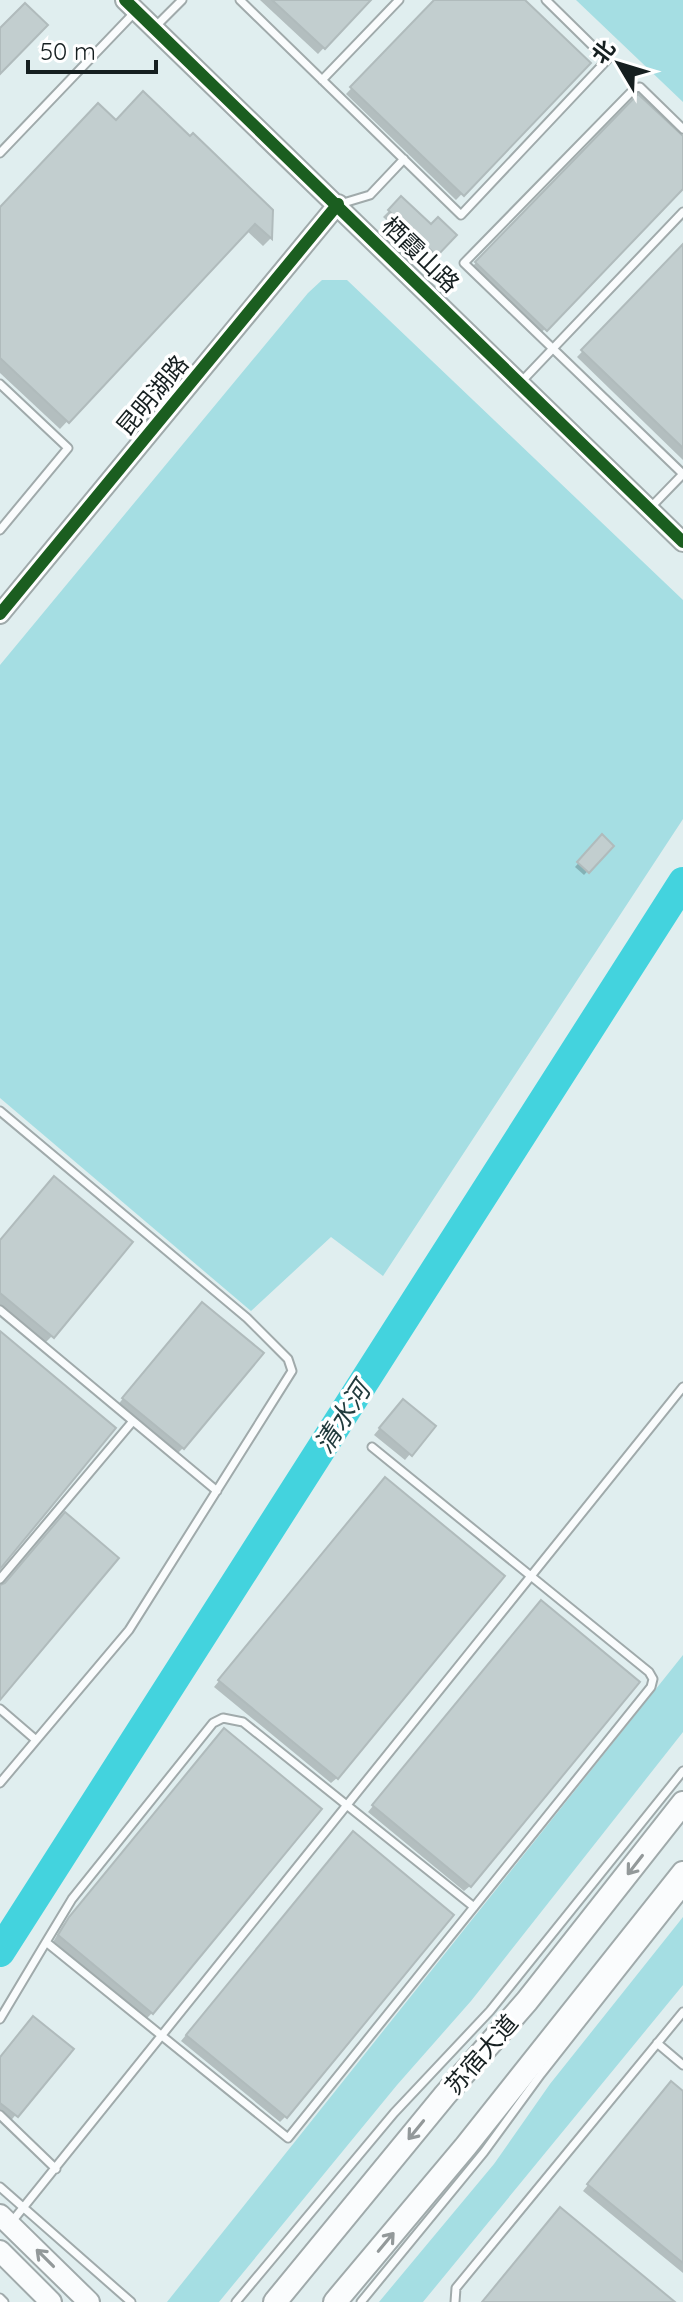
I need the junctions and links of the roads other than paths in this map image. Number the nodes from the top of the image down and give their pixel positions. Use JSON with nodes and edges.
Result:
{"nodes":[{"id":1,"x":182,"y":0,"type":"edge"},
{"id":2,"x":240,"y":0,"type":"edge"},
{"id":3,"x":399,"y":0,"type":"edge"},
{"id":4,"x":546,"y":0,"type":"edge"},
{"id":5,"x":131,"y":5,"type":"edge"},
{"id":6,"x":155,"y":27,"type":"junction"},
{"id":7,"x":322,"y":80,"type":"junction"},
{"id":8,"x":683,"y":129,"type":"edge"},
{"id":9,"x":0,"y":153,"type":"edge"},
{"id":10,"x":404,"y":159,"type":"junction"},
{"id":11,"x":338,"y":204,"type":"junction"},
{"id":12,"x":683,"y":212,"type":"edge"},
{"id":13,"x":553,"y":348,"type":"junction"},
{"id":14,"x":520,"y":383,"type":"junction"},
{"id":15,"x":0,"y":384,"type":"edge"},
{"id":16,"x":683,"y":474,"type":"edge"},
{"id":17,"x":649,"y":509,"type":"junction"},
{"id":18,"x":0,"y":530,"type":"edge"},
{"id":19,"x":683,"y":542,"type":"edge"},
{"id":20,"x":0,"y":614,"type":"edge"},
{"id":21,"x":0,"y":1111,"type":"edge"},
{"id":22,"x":0,"y":1310,"type":"edge"},
{"id":23,"x":683,"y":1387,"type":"edge"},
{"id":24,"x":133,"y":1421,"type":"junction"},
{"id":25,"x":372,"y":1447,"type":"dead end"},
{"id":26,"x":217,"y":1491,"type":"junction"},
{"id":27,"x":531,"y":1576,"type":"junction"},
{"id":28,"x":0,"y":1579,"type":"edge"},
{"id":29,"x":0,"y":1709,"type":"edge"},
{"id":30,"x":36,"y":1740,"type":"junction"},
{"id":31,"x":683,"y":1771,"type":"edge"},
{"id":32,"x":0,"y":1783,"type":"edge"},
{"id":33,"x":683,"y":1803,"type":"edge"},
{"id":34,"x":347,"y":1806,"type":"junction"},
{"id":35,"x":683,"y":1873,"type":"edge"},
{"id":36,"x":683,"y":1894,"type":"edge"},
{"id":37,"x":474,"y":1907,"type":"junction"},
{"id":38,"x":46,"y":1942,"type":"junction"},
{"id":39,"x":683,"y":2012,"type":"edge"},
{"id":40,"x":0,"y":2019,"type":"edge"},
{"id":41,"x":162,"y":2036,"type":"junction"},
{"id":42,"x":657,"y":2043,"type":"junction"},
{"id":43,"x":683,"y":2065,"type":"edge"},
{"id":44,"x":0,"y":2115,"type":"edge"},
{"id":45,"x":56,"y":2169,"type":"junction"},
{"id":46,"x":0,"y":2187,"type":"edge"},
{"id":47,"x":11,"y":2216,"type":"edge"},
{"id":48,"x":0,"y":2251,"type":"edge"},
{"id":49,"x":51,"y":2302,"type":"edge"},
{"id":50,"x":89,"y":2302,"type":"edge"},
{"id":51,"x":131,"y":2302,"type":"edge"},
{"id":52,"x":236,"y":2302,"type":"edge"},
{"id":53,"x":275,"y":2302,"type":"edge"},
{"id":54,"x":335,"y":2302,"type":"edge"},
{"id":55,"x":361,"y":2302,"type":"edge"},
{"id":56,"x":455,"y":2302,"type":"edge"}],
"edges":[{"from":1,"to":6,"type":"lane"},
{"from":2,"to":7,"type":"lane"},
{"from":3,"to":7,"type":"lane"},
{"from":4,"to":10,"type":"lane"},
{"from":5,"to":6,"type":"street","name":"栖霞山路"},
{"from":5,"to":9,"type":"lane"},
{"from":6,"to":11,"type":"street","name":"栖霞山路"},
{"from":7,"to":10,"type":"lane"},
{"from":8,"to":13,"type":"lane"},
{"from":10,"to":11,"type":"lane"},
{"from":11,"to":14,"type":"street","name":"栖霞山路"},
{"from":11,"to":20,"type":"street","name":"昆明湖路"},
{"from":12,"to":13,"type":"lane"},
{"from":13,"to":14,"type":"lane"},
{"from":13,"to":16,"type":"lane"},
{"from":14,"to":17,"type":"street","name":"栖霞山路"},
{"from":15,"to":18,"type":"lane"},
{"from":16,"to":17,"type":"lane"},
{"from":17,"to":19,"type":"street","name":"栖霞山路"},
{"from":21,"to":26,"type":"lane"},
{"from":22,"to":24,"type":"lane"},
{"from":23,"to":27,"type":"lane"},
{"from":24,"to":26,"type":"lane"},
{"from":24,"to":28,"type":"lane"},
{"from":25,"to":27,"type":"lane"},
{"from":26,"to":30,"type":"lane"},
{"from":27,"to":34,"type":"lane"},
{"from":27,"to":37,"type":"lane"},
{"from":29,"to":30,"type":"lane"},
{"from":30,"to":32,"type":"lane"},
{"from":31,"to":52,"type":"lane"},
{"from":33,"to":53,"type":"main road","name":"苏宿大道","one_way":true},
{"from":34,"to":37,"type":"lane"},
{"from":34,"to":38,"type":"lane"},
{"from":34,"to":41,"type":"lane"},
{"from":54,"to":35,"type":"main road","name":"苏宿大道","one_way":true},
{"from":36,"to":55,"type":"lane"},
{"from":37,"to":41,"type":"lane"},
{"from":38,"to":40,"type":"lane"},
{"from":38,"to":41,"type":"lane"},
{"from":39,"to":42,"type":"lane"},
{"from":41,"to":45,"type":"lane"},
{"from":42,"to":43,"type":"lane"},
{"from":42,"to":56,"type":"lane"},
{"from":44,"to":45,"type":"lane"},
{"from":45,"to":47,"type":"lane"},
{"from":46,"to":47,"type":"lane"},
{"from":50,"to":47,"type":"main road","one_way":true},
{"from":47,"to":51,"type":"lane"},
{"from":48,"to":49,"type":"main road"}]}
